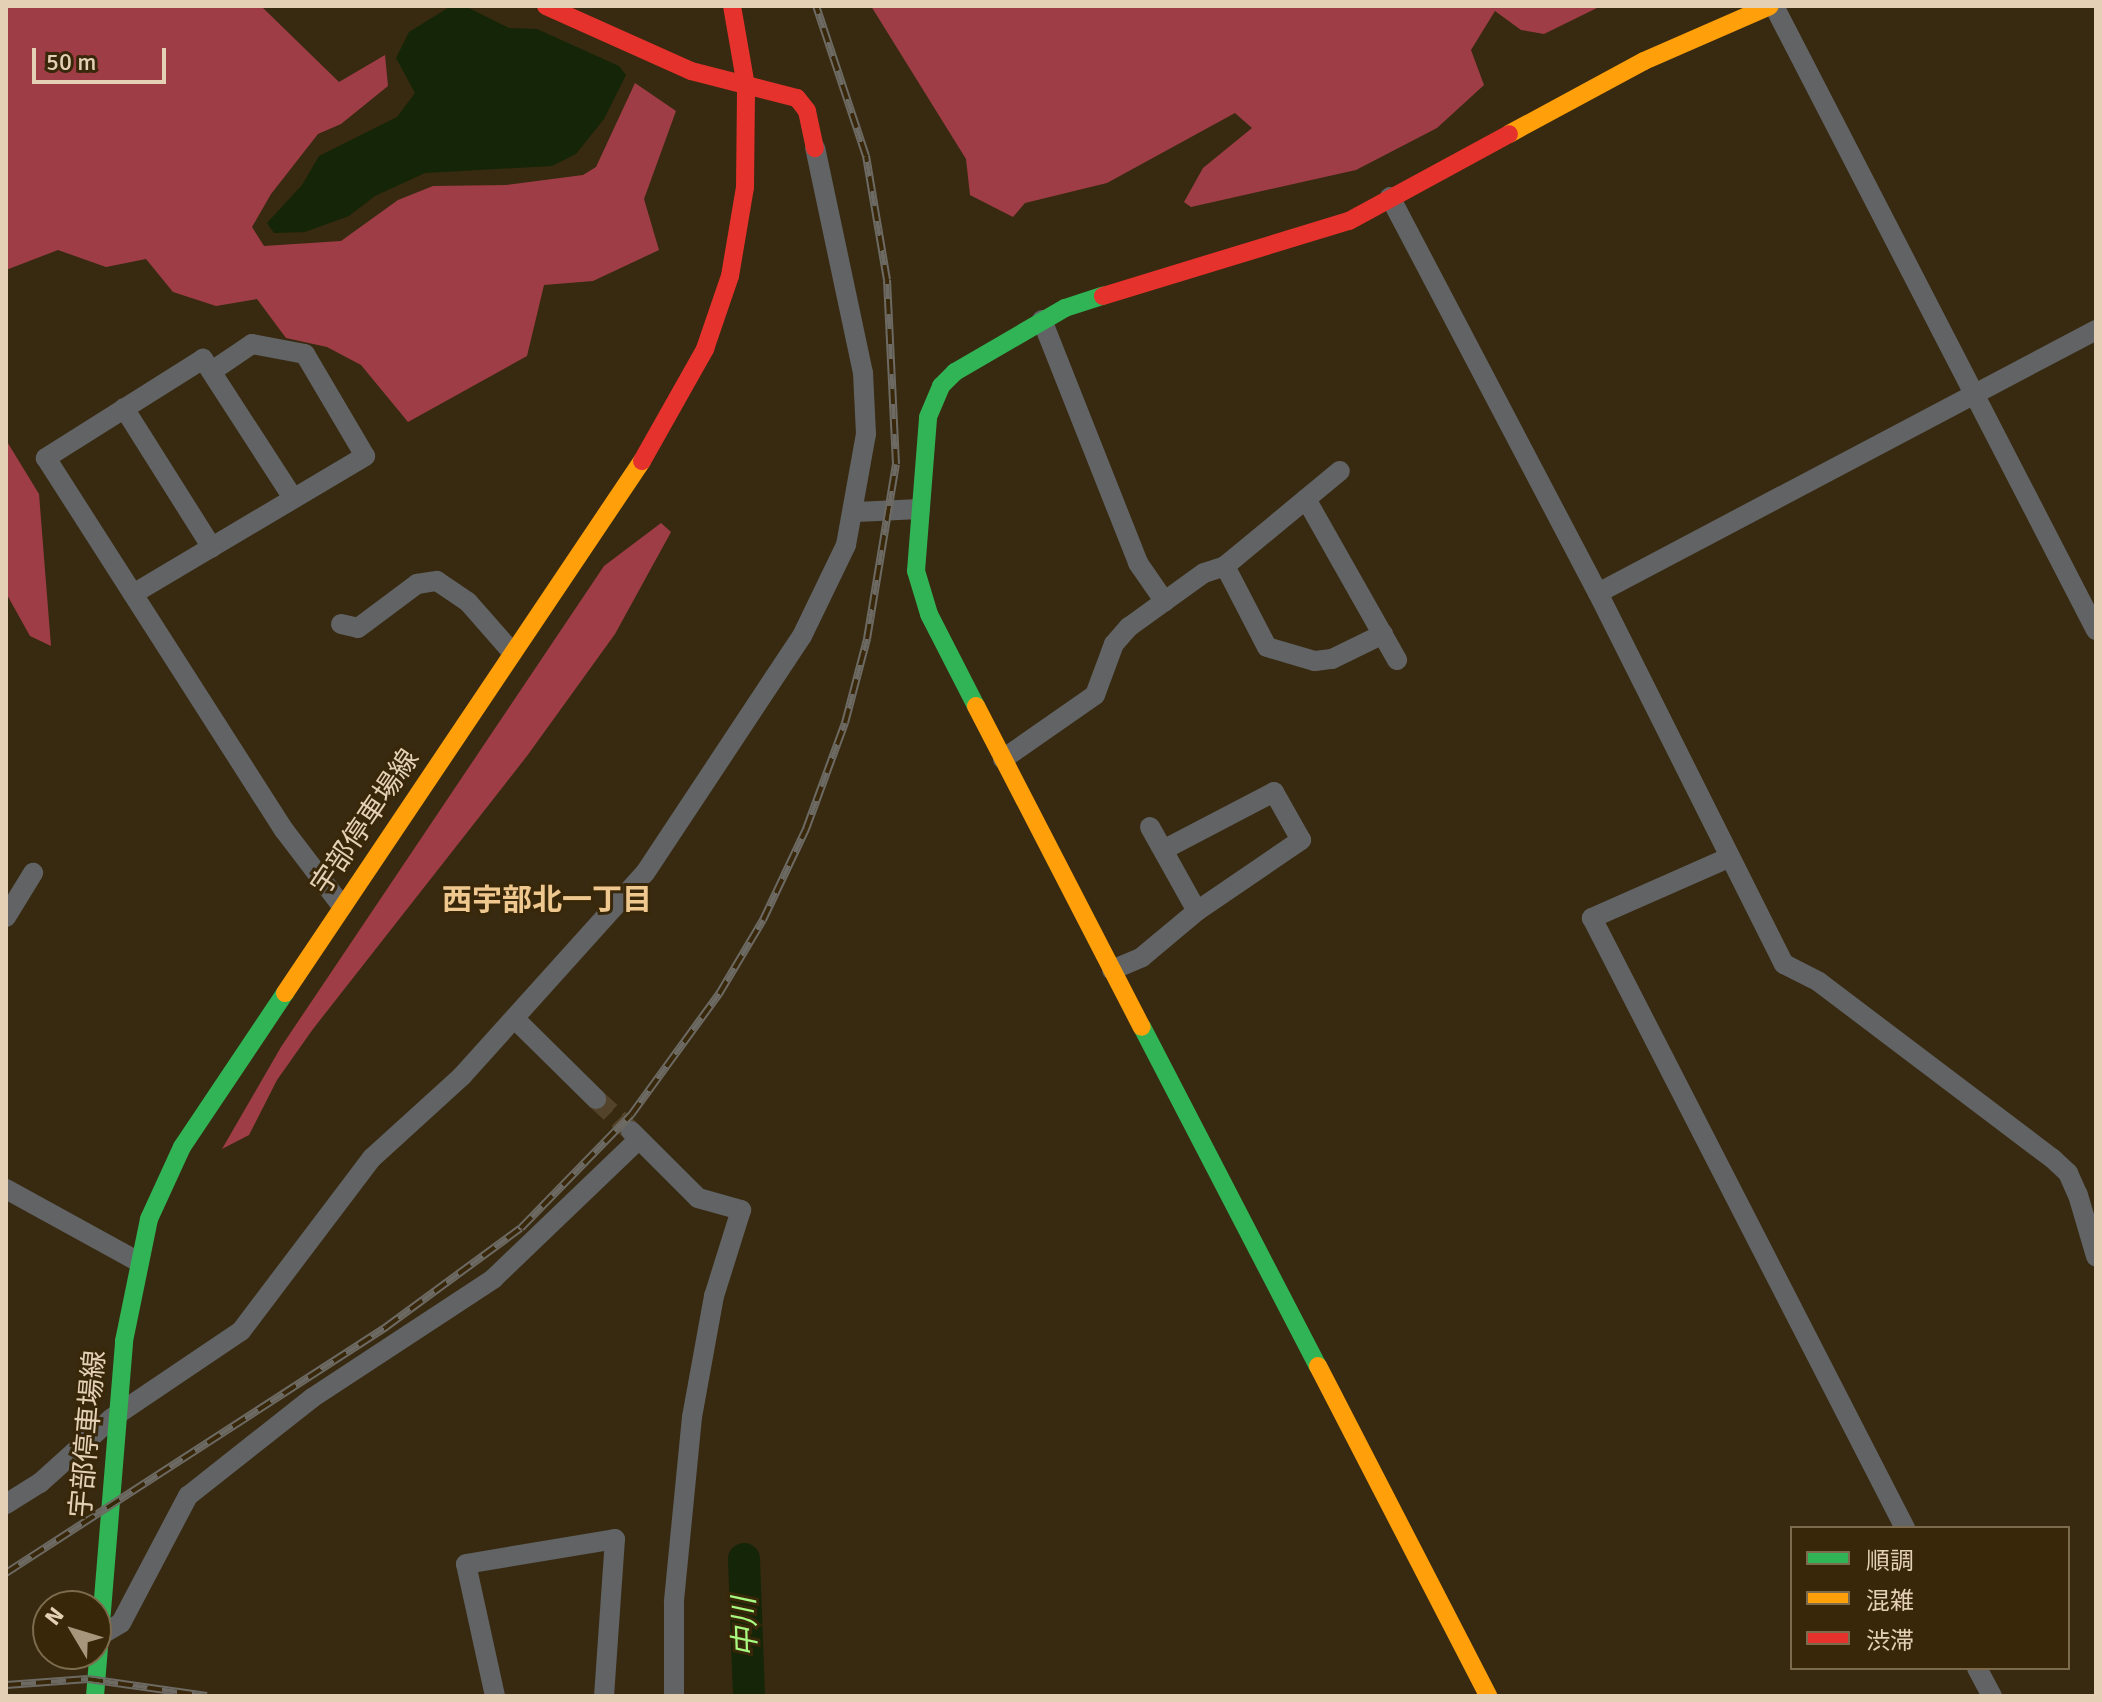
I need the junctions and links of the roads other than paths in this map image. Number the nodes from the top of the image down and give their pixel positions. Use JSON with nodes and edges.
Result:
{"nodes":[{"id":1,"x":546,"y":6,"type":"edge"},
{"id":2,"x":732,"y":6,"type":"edge"},
{"id":3,"x":1772,"y":6,"type":"edge"},
{"id":4,"x":746,"y":86,"type":"junction"},
{"id":5,"x":815,"y":148,"type":"joint"},
{"id":6,"x":1390,"y":197,"type":"junction"},
{"id":7,"x":1042,"y":320,"type":"junction"},
{"id":8,"x":2096,"y":330,"type":"edge"},
{"id":9,"x":212,"y":371,"type":"junction"},
{"id":10,"x":1973,"y":393,"type":"junction"},
{"id":11,"x":124,"y":408,"type":"junction"},
{"id":12,"x":1340,"y":471,"type":"dead end"},
{"id":13,"x":293,"y":498,"type":"junction"},
{"id":14,"x":1306,"y":499,"type":"junction"},
{"id":15,"x":920,"y":509,"type":"junction"},
{"id":16,"x":856,"y":512,"type":"junction"},
{"id":17,"x":212,"y":548,"type":"junction"},
{"id":18,"x":1225,"y":566,"type":"junction"},
{"id":19,"x":1598,"y":593,"type":"junction"},
{"id":20,"x":133,"y":594,"type":"junction"},
{"id":21,"x":1165,"y":602,"type":"junction"},
{"id":22,"x":341,"y":624,"type":"dead end"},
{"id":23,"x":2096,"y":630,"type":"edge"},
{"id":24,"x":1383,"y":634,"type":"junction"},
{"id":25,"x":512,"y":652,"type":"junction"},
{"id":26,"x":1397,"y":660,"type":"dead end"},
{"id":27,"x":1003,"y":759,"type":"junction"},
{"id":28,"x":1150,"y":827,"type":"dead end"},
{"id":29,"x":1163,"y":850,"type":"junction"},
{"id":30,"x":1728,"y":858,"type":"junction"},
{"id":31,"x":33,"y":873,"type":"dead end"},
{"id":32,"x":342,"y":906,"type":"junction"},
{"id":33,"x":1197,"y":911,"type":"junction"},
{"id":34,"x":6,"y":917,"type":"edge"},
{"id":35,"x":1112,"y":970,"type":"junction"},
{"id":36,"x":515,"y":1019,"type":"junction"},
{"id":37,"x":596,"y":1099,"type":"tunnel mouth"},
{"id":38,"x":6,"y":1189,"type":"edge"},
{"id":39,"x":2096,"y":1256,"type":"edge"},
{"id":40,"x":137,"y":1261,"type":"junction"},
{"id":41,"x":6,"y":1504,"type":"edge"},
{"id":42,"x":1904,"y":1526,"type":"edge"},
{"id":43,"x":104,"y":1590,"type":"edge"},
{"id":44,"x":112,"y":1632,"type":"edge"},
{"id":45,"x":98,"y":1670,"type":"edge"},
{"id":46,"x":1978,"y":1670,"type":"edge"},
{"id":47,"x":95,"y":1696,"type":"edge"},
{"id":48,"x":495,"y":1696,"type":"edge"},
{"id":49,"x":604,"y":1696,"type":"edge"},
{"id":50,"x":674,"y":1696,"type":"edge"},
{"id":51,"x":1488,"y":1696,"type":"edge"},
{"id":52,"x":1992,"y":1696,"type":"edge"}],
"edges":[{"from":1,"to":4,"type":"street"},
{"from":2,"to":4,"type":"street","name":"宇部停車場線"},
{"from":3,"to":6,"type":"street"},
{"from":3,"to":10,"type":"street"},
{"from":4,"to":5,"type":"street"},
{"from":4,"to":25,"type":"street","name":"宇部停車場線"},
{"from":5,"to":16,"type":"street"},
{"from":6,"to":7,"type":"street"},
{"from":6,"to":19,"type":"street"},
{"from":7,"to":15,"type":"street"},
{"from":7,"to":21,"type":"street"},
{"from":8,"to":10,"type":"street"},
{"from":9,"to":11,"type":"street"},
{"from":9,"to":13,"type":"street"},
{"from":9,"to":13,"type":"street"},
{"from":10,"to":19,"type":"street"},
{"from":10,"to":23,"type":"street"},
{"from":11,"to":17,"type":"street"},
{"from":11,"to":20,"type":"street"},
{"from":12,"to":14,"type":"street"},
{"from":13,"to":17,"type":"street"},
{"from":14,"to":18,"type":"street"},
{"from":14,"to":24,"type":"street"},
{"from":15,"to":16,"type":"street"},
{"from":15,"to":27,"type":"street"},
{"from":16,"to":36,"type":"street"},
{"from":17,"to":20,"type":"street"},
{"from":18,"to":21,"type":"street"},
{"from":18,"to":24,"type":"street"},
{"from":19,"to":30,"type":"street"},
{"from":20,"to":32,"type":"street"},
{"from":21,"to":27,"type":"street"},
{"from":22,"to":25,"type":"street"},
{"from":24,"to":26,"type":"street"},
{"from":25,"to":32,"type":"street","name":"宇部停車場線"},
{"from":27,"to":35,"type":"street"},
{"from":28,"to":29,"type":"street"},
{"from":29,"to":33,"type":"street"},
{"from":29,"to":33,"type":"street"},
{"from":30,"to":39,"type":"street"},
{"from":30,"to":42,"type":"street"},
{"from":31,"to":34,"type":"street"},
{"from":32,"to":40,"type":"street","name":"宇部停車場線"},
{"from":33,"to":35,"type":"street"},
{"from":35,"to":51,"type":"street"},
{"from":36,"to":37,"type":"street"},
{"from":36,"to":41,"type":"street"},
{"from":38,"to":40,"type":"street"},
{"from":40,"to":43,"type":"street","name":"宇部停車場線"},
{"from":44,"to":50,"type":"street"},
{"from":45,"to":47,"type":"street","name":"宇部停車場線"},
{"from":46,"to":52,"type":"street"},
{"from":48,"to":49,"type":"street"}]}
